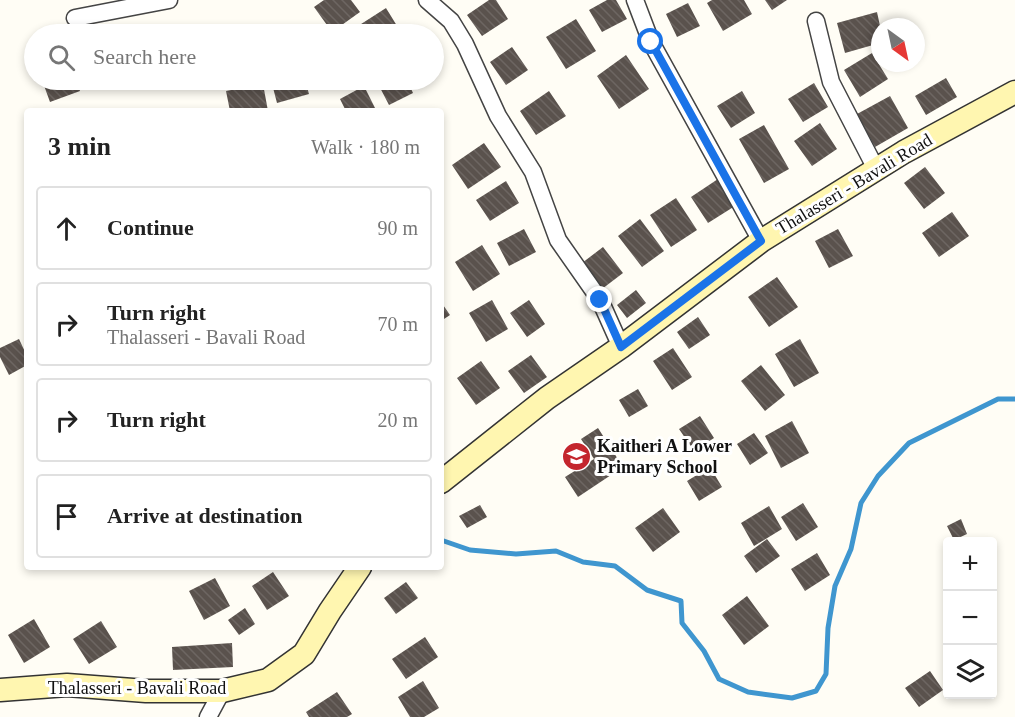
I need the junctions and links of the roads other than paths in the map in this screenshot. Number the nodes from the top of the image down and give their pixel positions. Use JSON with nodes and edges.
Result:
{"nodes":[{"id":1,"x":169,"y":0,"type":"edge"},
{"id":2,"x":427,"y":0,"type":"edge"},
{"id":3,"x":635,"y":0,"type":"edge"},
{"id":4,"x":75,"y":18,"type":"dead end"},
{"id":5,"x":816,"y":21,"type":"dead end"},
{"id":6,"x":1015,"y":92,"type":"edge"},
{"id":7,"x":876,"y":169,"type":"junction"},
{"id":8,"x":761,"y":241,"type":"junction"},
{"id":9,"x":621,"y":347,"type":"junction"},
{"id":10,"x":444,"y":481,"type":"edge"},
{"id":11,"x":358,"y":570,"type":"edge"},
{"id":12,"x":0,"y":690,"type":"edge"},
{"id":13,"x":222,"y":691,"type":"junction"},
{"id":14,"x":208,"y":717,"type":"edge"}],
"edges":[{"from":1,"to":4,"type":"street"},
{"from":2,"to":9,"type":"street"},
{"from":3,"to":8,"type":"street"},
{"from":5,"to":7,"type":"street"},
{"from":6,"to":7,"type":"main road","name":"Thalasseri - Bavali Road"},
{"from":7,"to":8,"type":"main road","name":"Thalasseri - Bavali Road"},
{"from":8,"to":9,"type":"main road","name":"Thalasseri - Bavali Road"},
{"from":9,"to":10,"type":"main road","name":"Thalasseri - Bavali Road"},
{"from":11,"to":13,"type":"main road","name":"Thalasseri - Bavali Road"},
{"from":12,"to":13,"type":"main road","name":"Thalasseri - Bavali Road"},
{"from":13,"to":14,"type":"street"}]}
